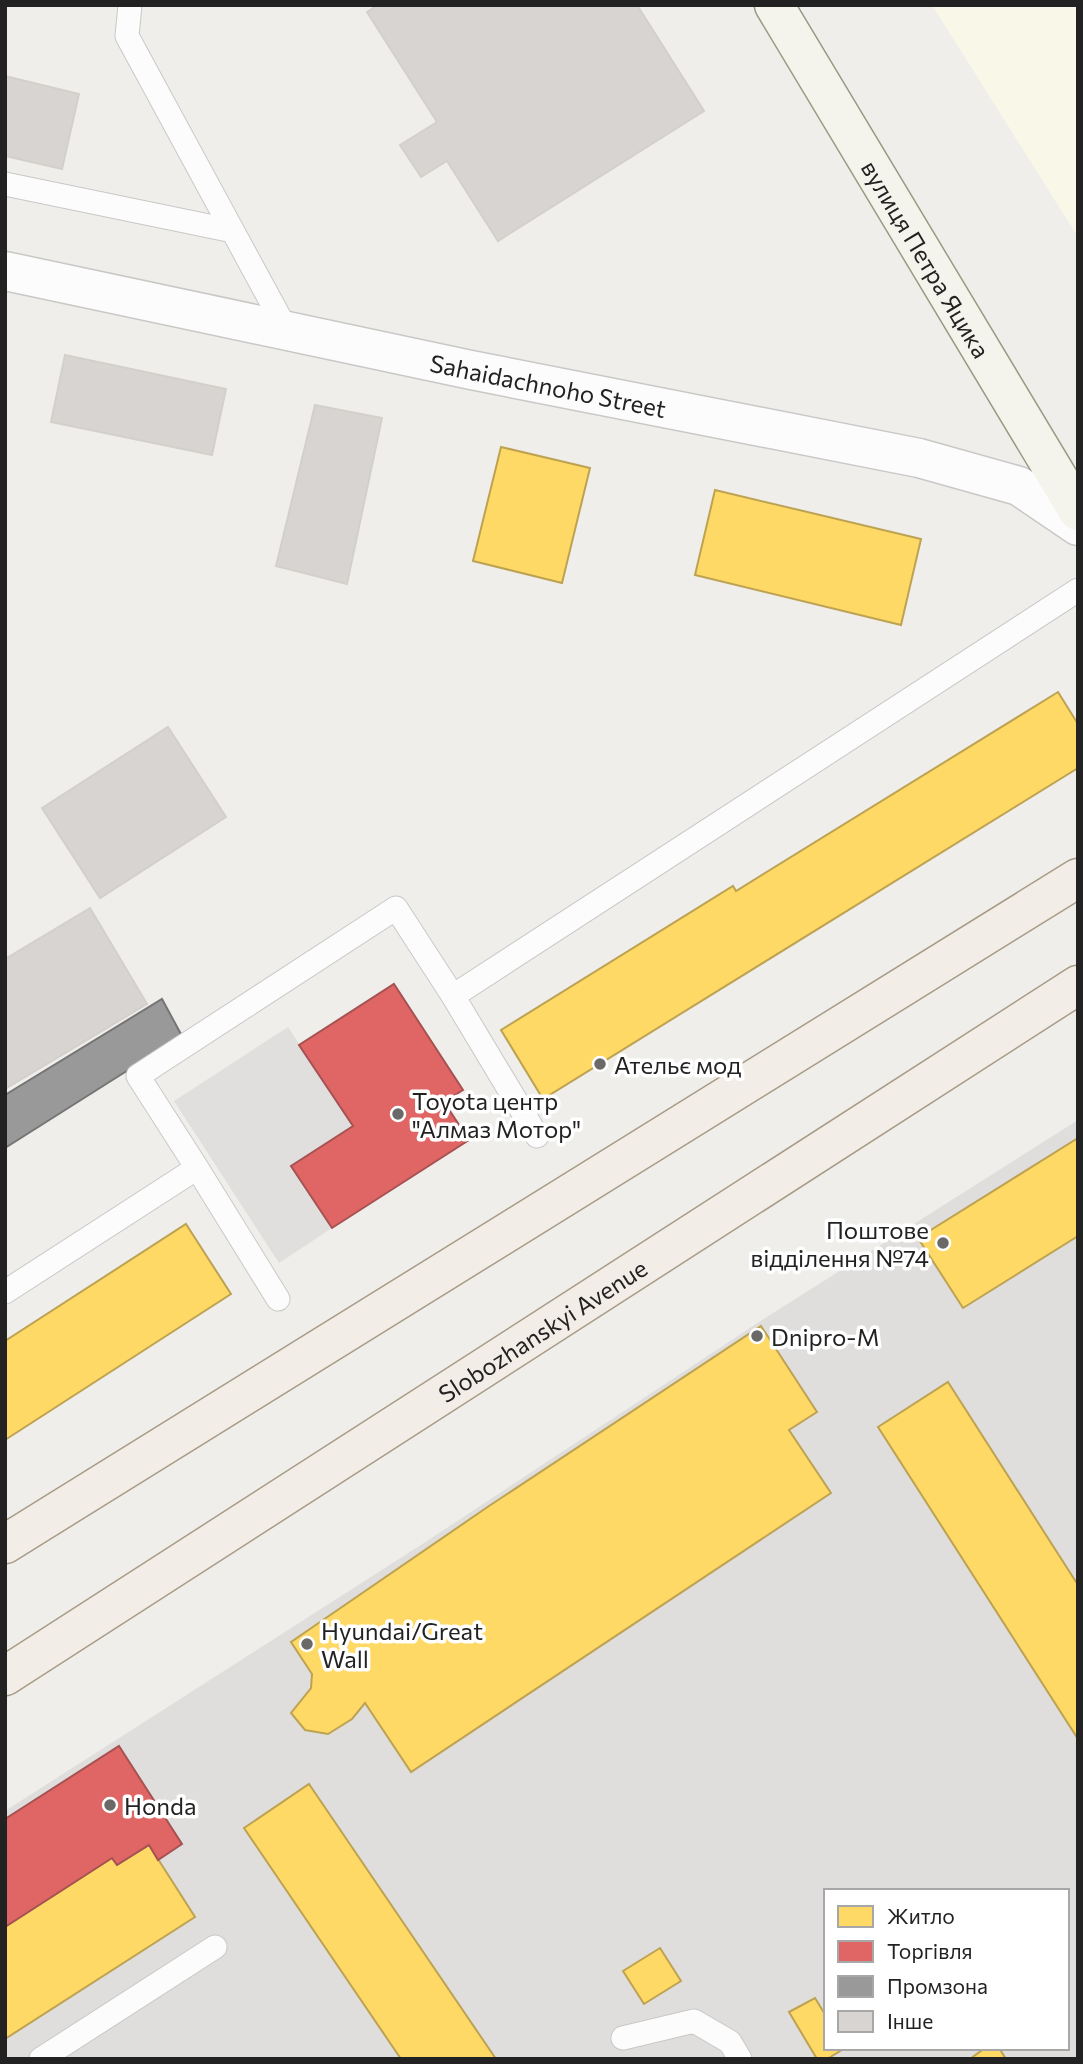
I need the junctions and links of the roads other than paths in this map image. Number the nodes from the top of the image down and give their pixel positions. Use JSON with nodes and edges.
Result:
{"nodes":[{"id":1,"x":130,"y":5,"type":"edge"},
{"id":2,"x":774,"y":5,"type":"edge"},
{"id":3,"x":5,"y":184,"type":"edge"},
{"id":4,"x":233,"y":231,"type":"junction"},
{"id":5,"x":5,"y":271,"type":"edge"},
{"id":6,"x":287,"y":331,"type":"junction"},
{"id":7,"x":1078,"y":511,"type":"edge"},
{"id":8,"x":1078,"y":526,"type":"edge"},
{"id":9,"x":1078,"y":590,"type":"edge"},
{"id":10,"x":1078,"y":878,"type":"edge"},
{"id":11,"x":1078,"y":985,"type":"edge"},
{"id":12,"x":453,"y":996,"type":"junction"},
{"id":13,"x":537,"y":1136,"type":"dead end"},
{"id":14,"x":197,"y":1168,"type":"junction"},
{"id":15,"x":5,"y":1292,"type":"edge"},
{"id":16,"x":278,"y":1299,"type":"dead end"},
{"id":17,"x":5,"y":1544,"type":"edge"},
{"id":18,"x":5,"y":1676,"type":"edge"},
{"id":19,"x":215,"y":1947,"type":"dead end"},
{"id":20,"x":623,"y":2038,"type":"dead end"},
{"id":21,"x":41,"y":2059,"type":"edge"},
{"id":22,"x":740,"y":2059,"type":"edge"}],
"edges":[{"from":1,"to":4,"type":"lane"},
{"from":2,"to":7,"type":"street","name":"вулиця Петра Яцика"},
{"from":3,"to":4,"type":"lane"},
{"from":4,"to":6,"type":"lane"},
{"from":5,"to":6,"type":"street","name":"Sahaidachnoho Street"},
{"from":6,"to":8,"type":"street","name":"Sahaidachnoho Street"},
{"from":9,"to":12,"type":"lane"},
{"from":10,"to":17,"type":"main road"},
{"from":11,"to":18,"type":"main road","name":"Slobozhanskyi Avenue"},
{"from":12,"to":13,"type":"lane"},
{"from":12,"to":14,"type":"lane"},
{"from":14,"to":15,"type":"lane"},
{"from":14,"to":16,"type":"lane"},
{"from":19,"to":21,"type":"lane"},
{"from":20,"to":22,"type":"lane"}]}
